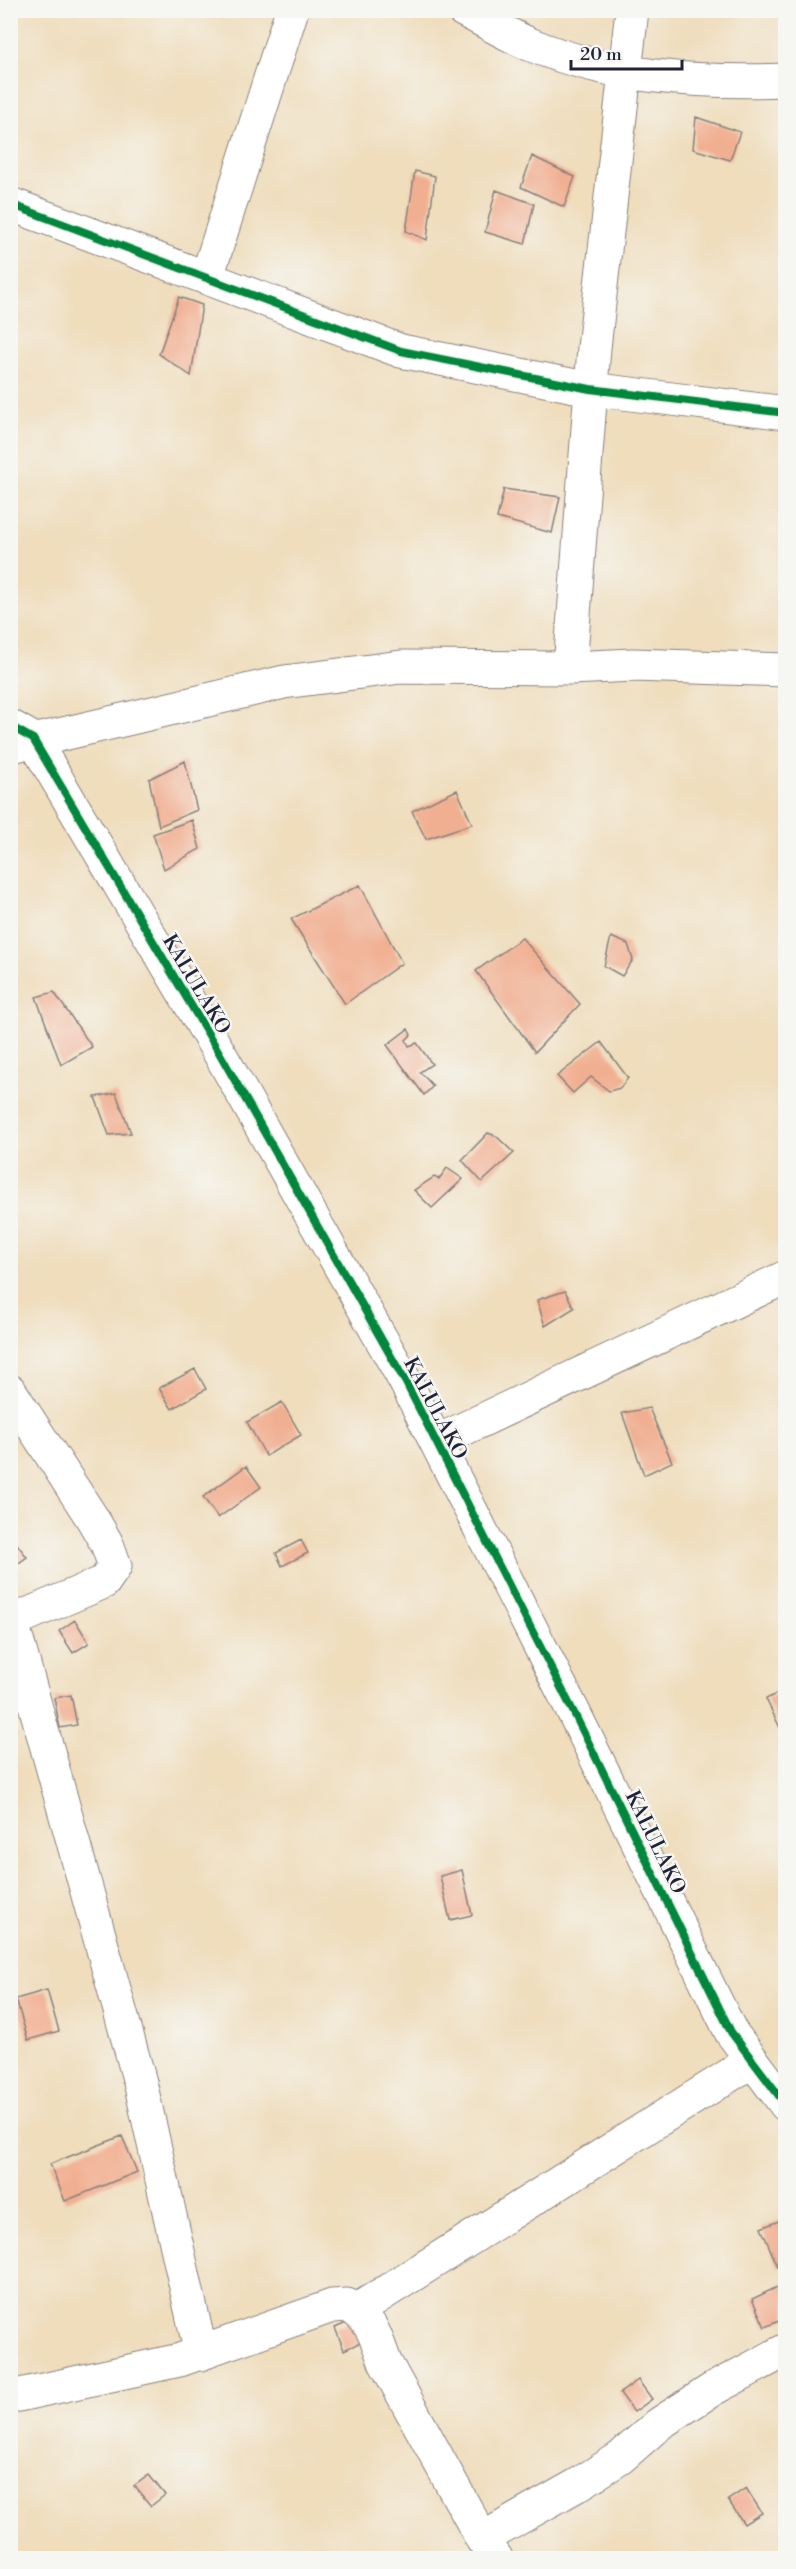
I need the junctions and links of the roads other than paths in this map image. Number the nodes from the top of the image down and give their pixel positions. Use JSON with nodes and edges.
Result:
{"nodes":[{"id":1,"x":292,"y":10,"type":"edge"},
{"id":2,"x":463,"y":10,"type":"edge"},
{"id":3,"x":632,"y":10,"type":"edge"},
{"id":4,"x":626,"y":73,"type":"junction"},
{"id":5,"x":786,"y":80,"type":"edge"},
{"id":6,"x":10,"y":204,"type":"edge"},
{"id":7,"x":207,"y":276,"type":"junction"},
{"id":8,"x":591,"y":389,"type":"junction"},
{"id":9,"x":786,"y":413,"type":"edge"},
{"id":10,"x":570,"y":668,"type":"junction"},
{"id":11,"x":786,"y":670,"type":"edge"},
{"id":12,"x":18,"y":737,"type":"edge"},
{"id":13,"x":786,"y":1277,"type":"edge"},
{"id":14,"x":10,"y":1390,"type":"edge"},
{"id":15,"x":436,"y":1442,"type":"junction"},
{"id":16,"x":11,"y":1622,"type":"edge"},
{"id":17,"x":752,"y":2061,"type":"junction"},
{"id":18,"x":783,"y":2096,"type":"edge"},
{"id":19,"x":357,"y":2310,"type":"junction"},
{"id":20,"x":786,"y":2350,"type":"edge"},
{"id":21,"x":201,"y":2354,"type":"junction"},
{"id":22,"x":10,"y":2397,"type":"edge"},
{"id":23,"x":489,"y":2549,"type":"edge"}],
"edges":[{"from":1,"to":7,"type":"street"},
{"from":2,"to":4,"type":"street"},
{"from":3,"to":4,"type":"street"},
{"from":4,"to":5,"type":"street"},
{"from":4,"to":8,"type":"street"},
{"from":6,"to":7,"type":"street"},
{"from":7,"to":8,"type":"street"},
{"from":8,"to":9,"type":"street"},
{"from":8,"to":10,"type":"street"},
{"from":10,"to":11,"type":"street"},
{"from":10,"to":12,"type":"street"},
{"from":12,"to":15,"type":"street","name":"KALULAKO"},
{"from":13,"to":15,"type":"street"},
{"from":14,"to":16,"type":"street"},
{"from":15,"to":17,"type":"street","name":"KALULAKO"},
{"from":16,"to":21,"type":"street"},
{"from":17,"to":18,"type":"street","name":"KALULAKO"},
{"from":17,"to":19,"type":"street"},
{"from":19,"to":21,"type":"street"},
{"from":19,"to":23,"type":"street"},
{"from":20,"to":23,"type":"street"},
{"from":21,"to":22,"type":"street"}]}
